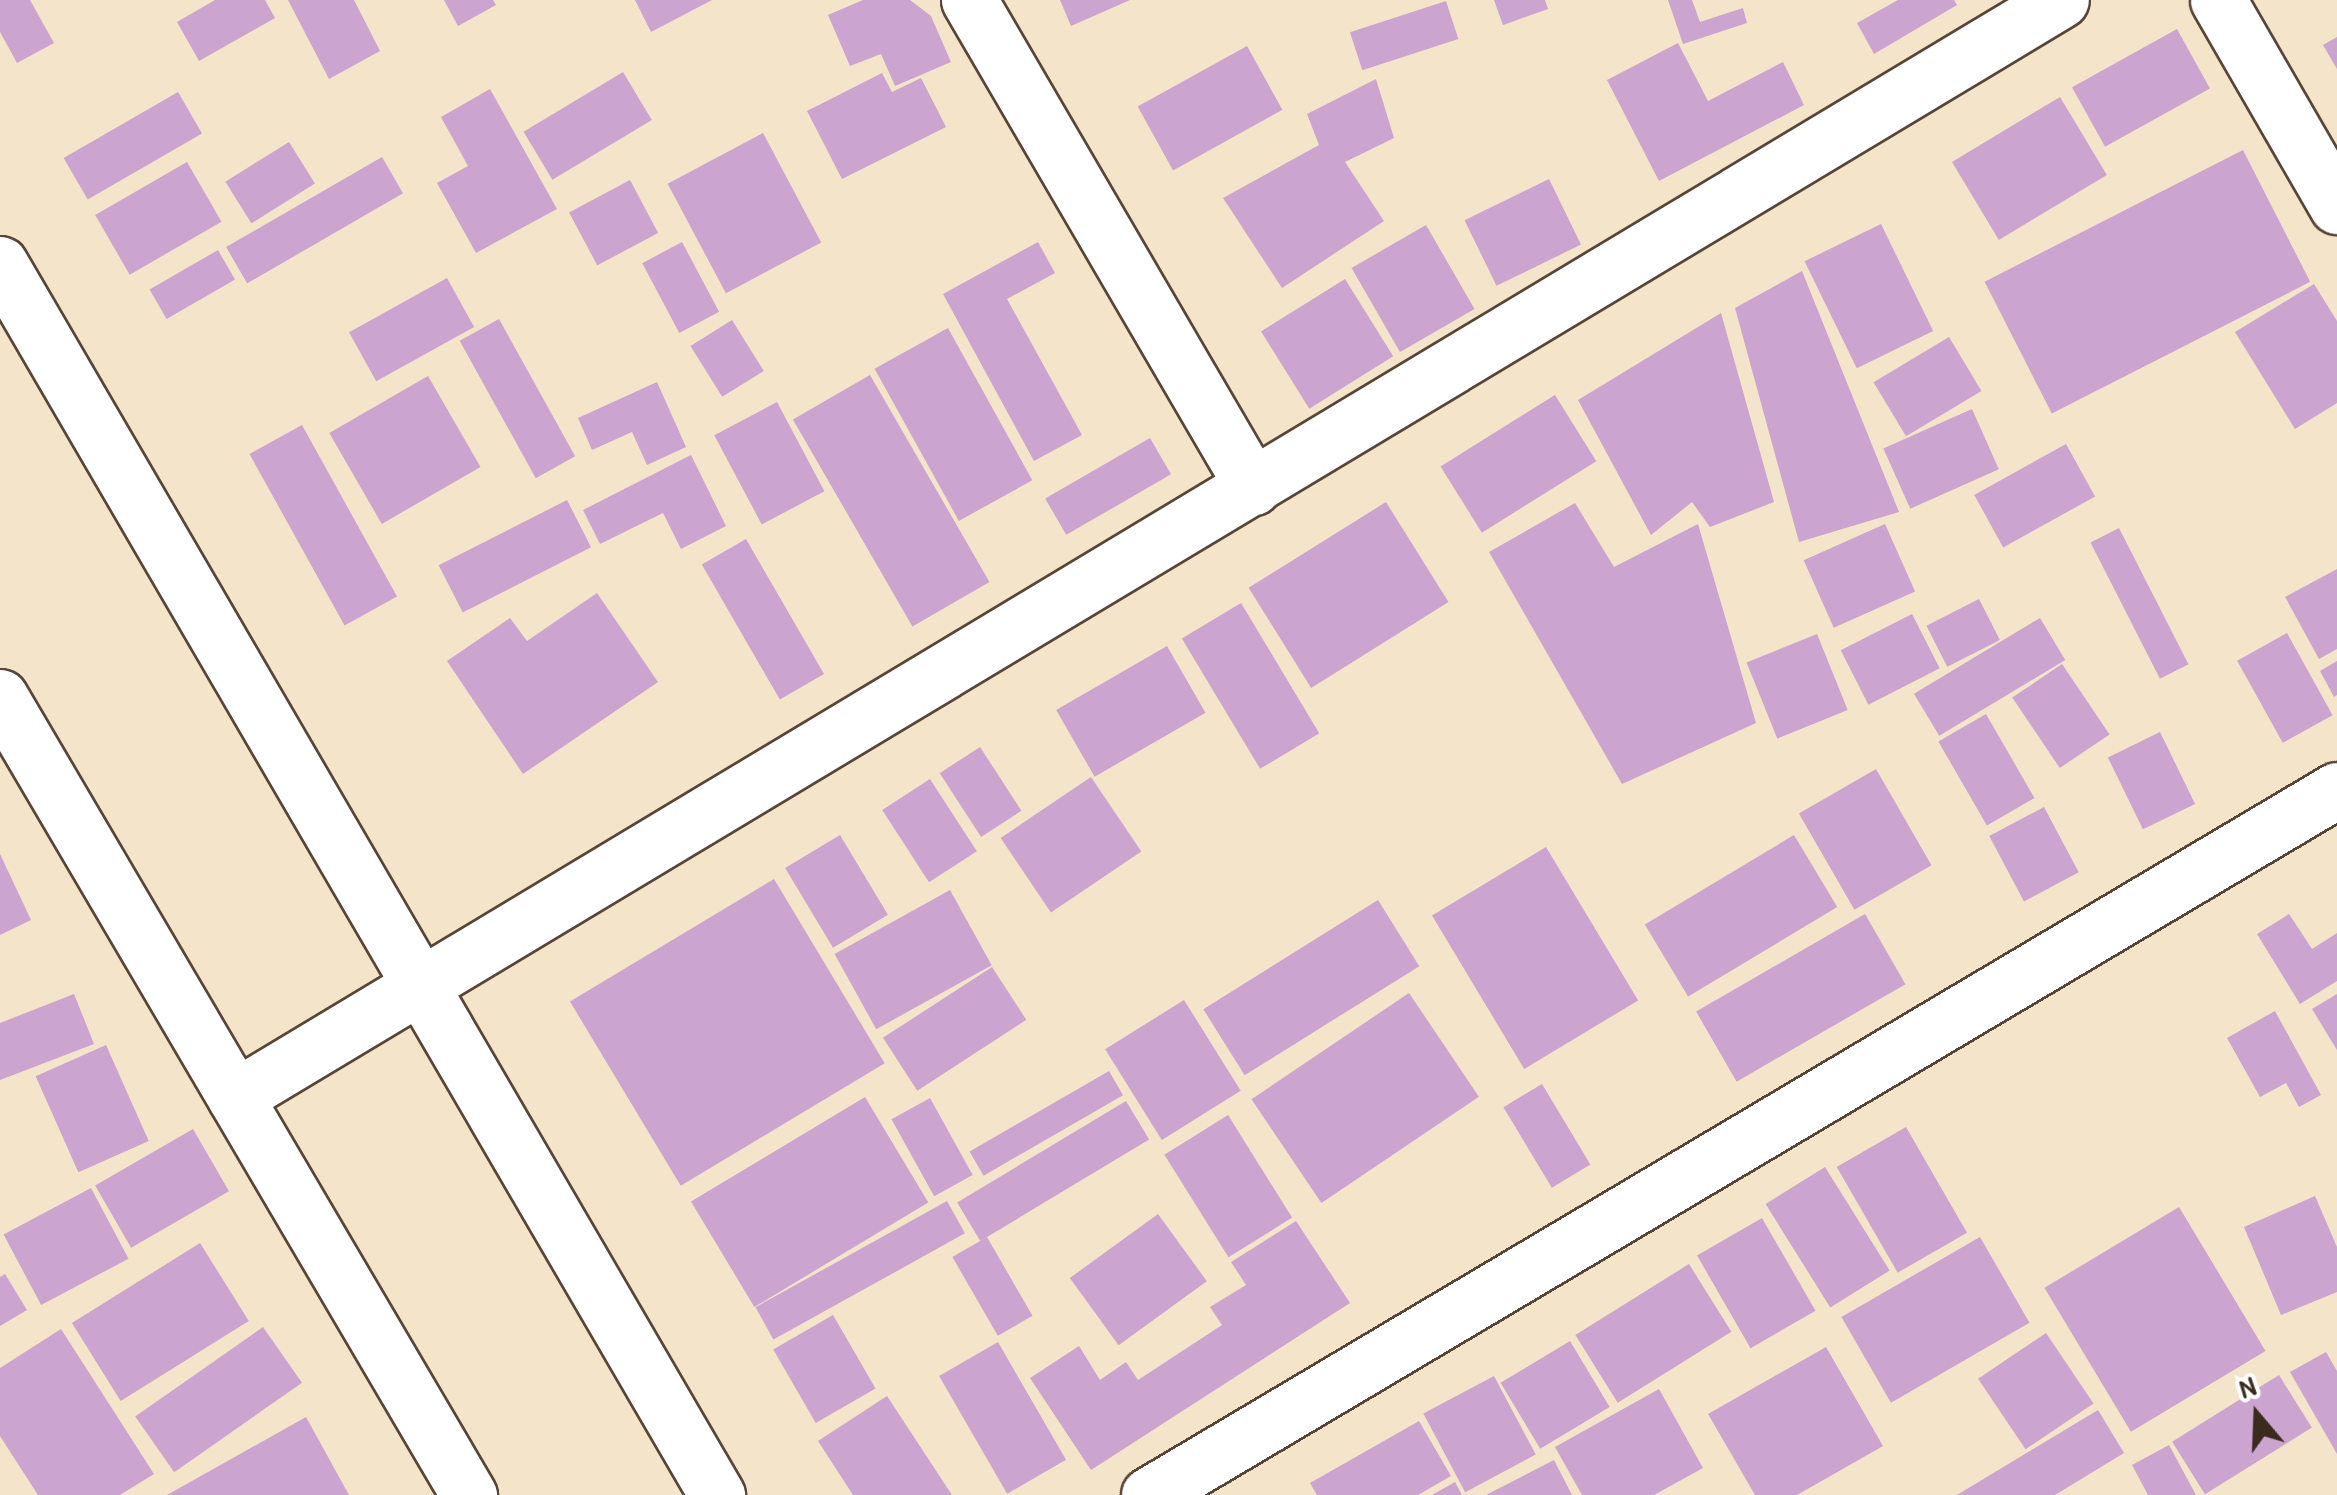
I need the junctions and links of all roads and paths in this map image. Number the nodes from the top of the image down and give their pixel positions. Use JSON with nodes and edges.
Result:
{"nodes":[{"id":1,"x":969,"y":0,"type":"edge"},
{"id":2,"x":2061,"y":0,"type":"edge"},
{"id":3,"x":2218,"y":0,"type":"edge"},
{"id":4,"x":2337,"y":206,"type":"edge"},
{"id":5,"x":0,"y":264,"type":"edge"},
{"id":6,"x":1253,"y":487,"type":"junction"},
{"id":7,"x":0,"y":698,"type":"edge"},
{"id":8,"x":2337,"y":790,"type":"edge"},
{"id":9,"x":421,"y":986,"type":"junction"},
{"id":10,"x":234,"y":1096,"type":"junction"},
{"id":11,"x":469,"y":1495,"type":"edge"},
{"id":12,"x":717,"y":1495,"type":"edge"},
{"id":13,"x":1149,"y":1495,"type":"edge"}],
"edges":[{"from":1,"to":6,"type":"street"},
{"from":2,"to":6,"type":"street"},
{"from":3,"to":4,"type":"street"},
{"from":5,"to":9,"type":"street"},
{"from":6,"to":9,"type":"street"},
{"from":7,"to":10,"type":"street"},
{"from":8,"to":13,"type":"street"},
{"from":9,"to":10,"type":"street"},
{"from":9,"to":12,"type":"street"},
{"from":10,"to":11,"type":"street"}]}
